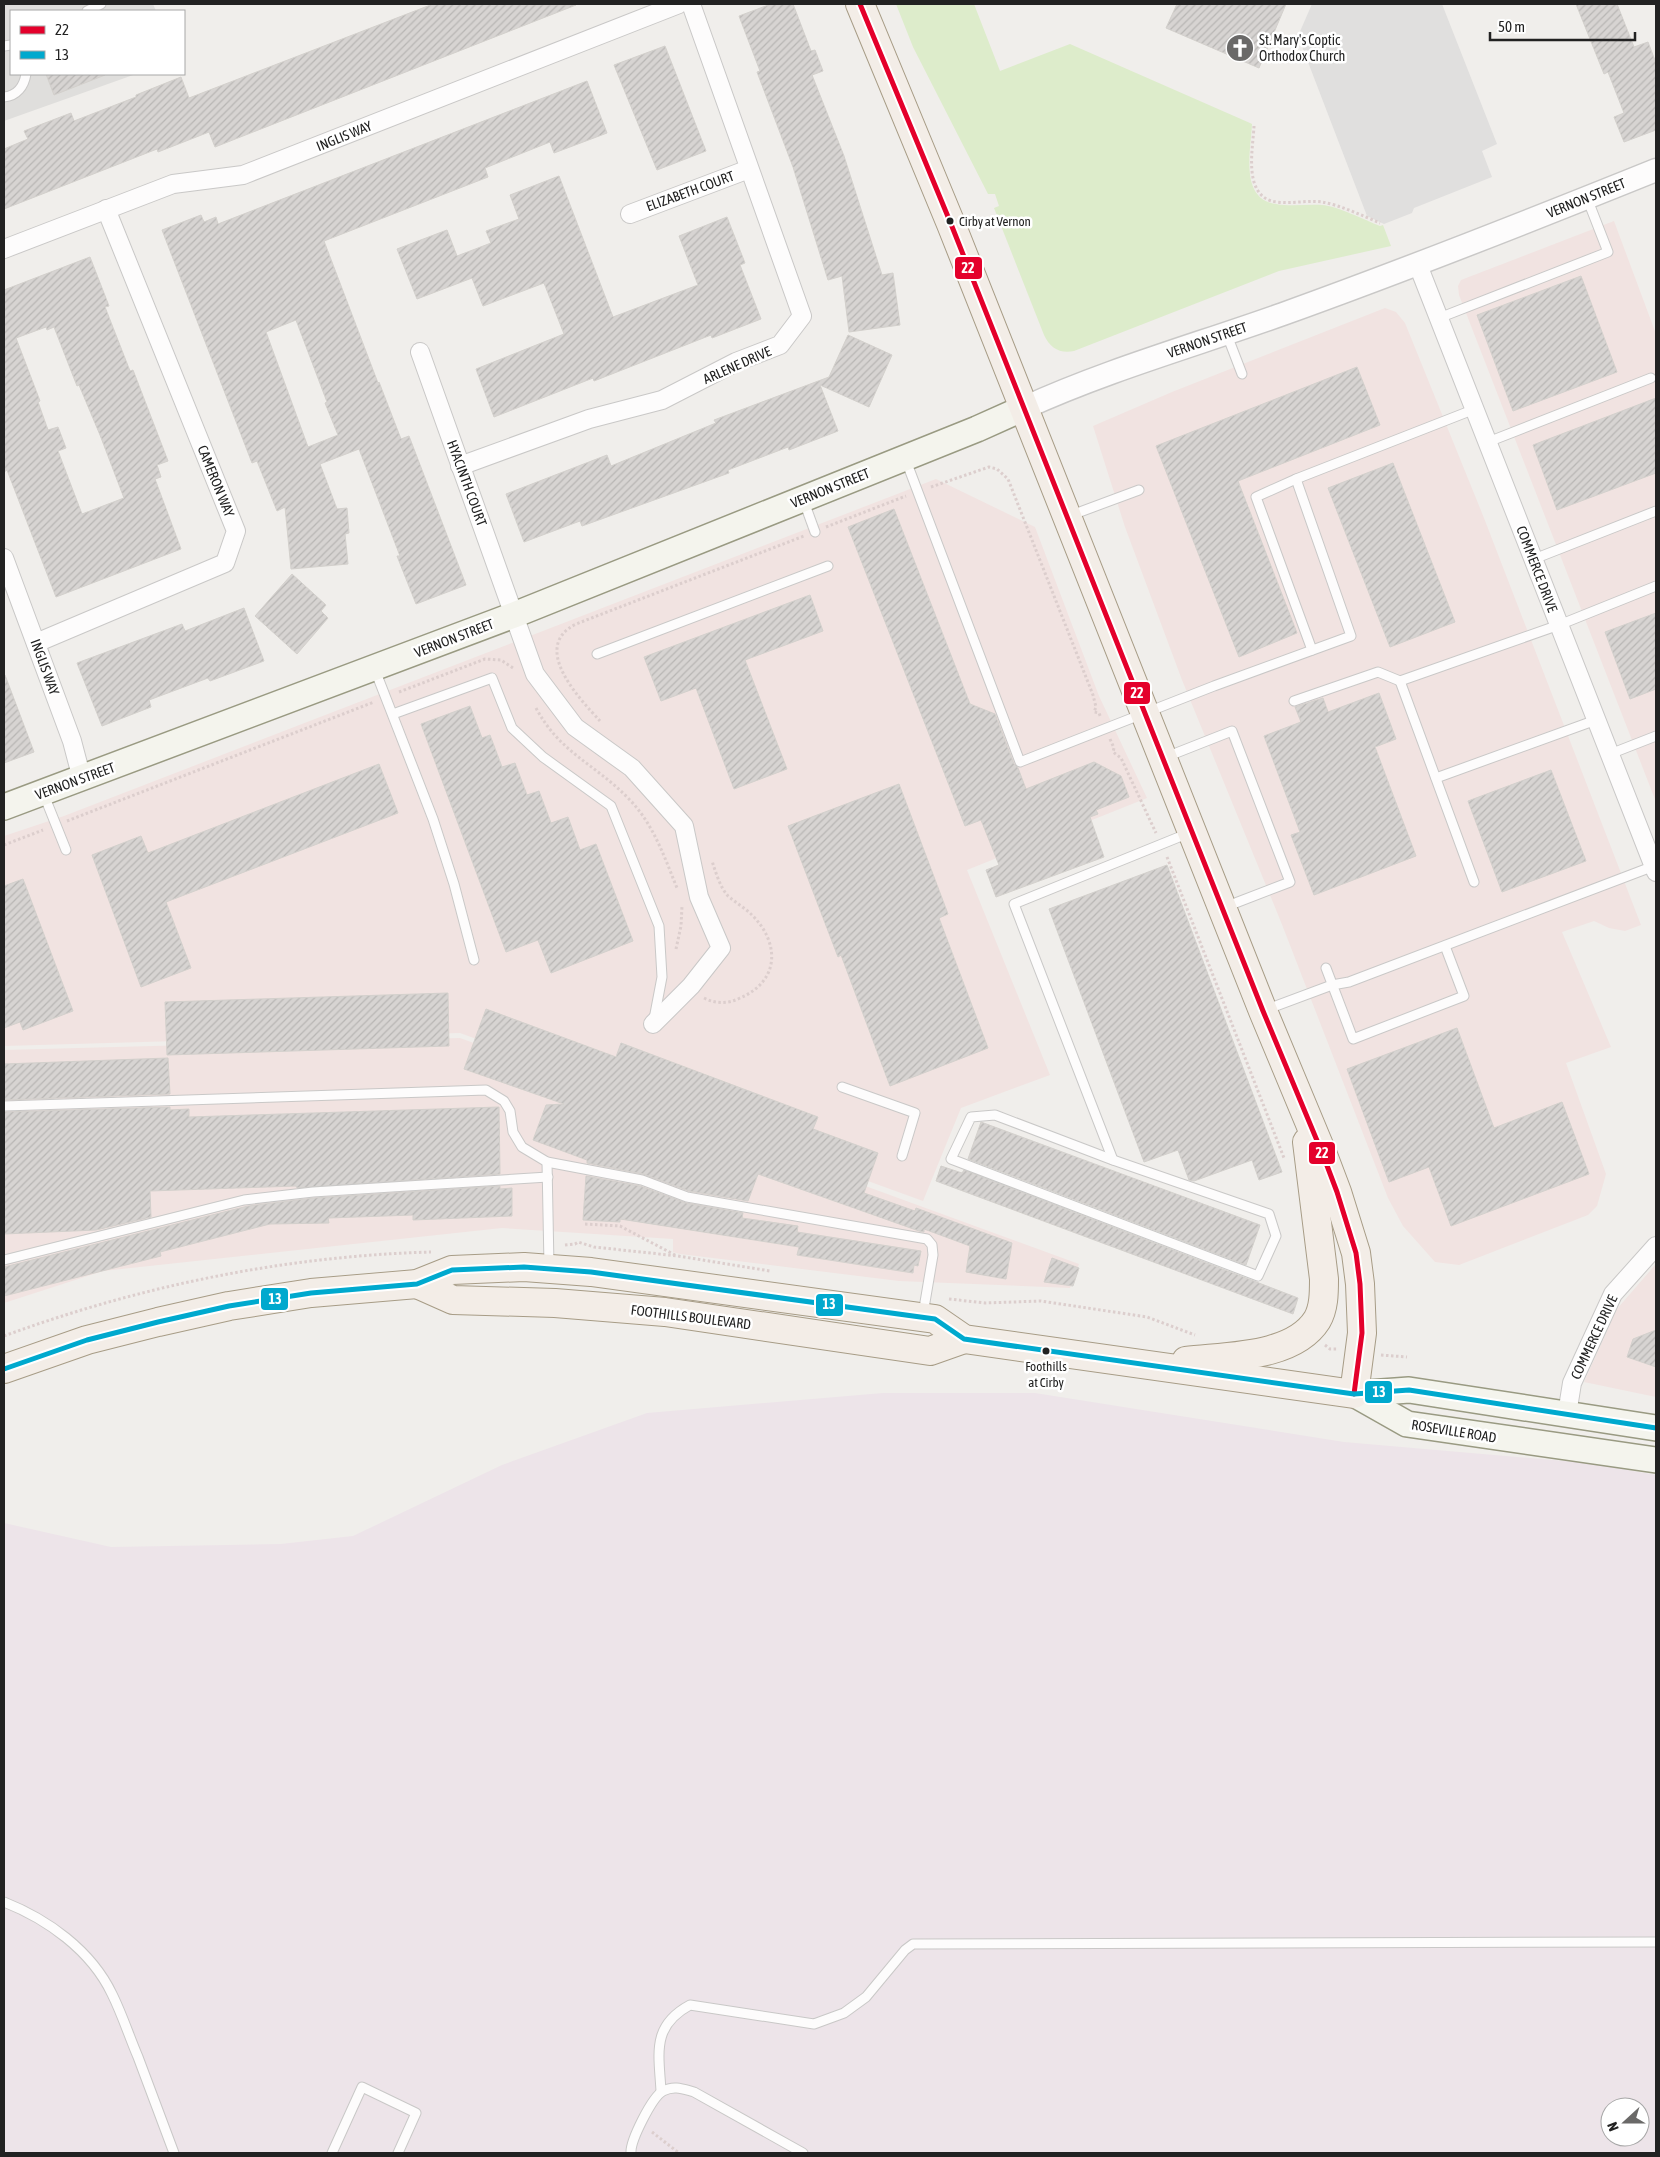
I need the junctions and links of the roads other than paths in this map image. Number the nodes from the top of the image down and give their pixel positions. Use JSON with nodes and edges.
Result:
{"nodes":[{"id":1,"x":101,"y":4,"type":"edge"},
{"id":2,"x":679,"y":4,"type":"edge"},
{"id":3,"x":690,"y":4,"type":"edge"},
{"id":4,"x":860,"y":4,"type":"edge"},
{"id":5,"x":89,"y":10,"type":"edge"},
{"id":6,"x":26,"y":75,"type":"edge"},
{"id":7,"x":4,"y":97,"type":"edge"},
{"id":8,"x":749,"y":169,"type":"junction"},
{"id":9,"x":1656,"y":170,"type":"edge"},
{"id":10,"x":1587,"y":198,"type":"junction"},
{"id":11,"x":106,"y":210,"type":"junction"},
{"id":12,"x":630,"y":214,"type":"dead end"},
{"id":13,"x":4,"y":249,"type":"edge"},
{"id":14,"x":1418,"y":265,"type":"junction"},
{"id":15,"x":1439,"y":318,"type":"junction"},
{"id":16,"x":1226,"y":334,"type":"junction"},
{"id":17,"x":420,"y":352,"type":"dead end"},
{"id":18,"x":1242,"y":374,"type":"dead end"},
{"id":19,"x":1651,"y":378,"type":"dead end"},
{"id":20,"x":1024,"y":408,"type":"junction"},
{"id":21,"x":1475,"y":409,"type":"junction"},
{"id":22,"x":1488,"y":442,"type":"junction"},
{"id":23,"x":905,"y":458,"type":"junction"},
{"id":24,"x":460,"y":466,"type":"junction"},
{"id":25,"x":1296,"y":479,"type":"junction"},
{"id":26,"x":1139,"y":490,"type":"dead end"},
{"id":27,"x":802,"y":499,"type":"junction"},
{"id":28,"x":1656,"y":511,"type":"edge"},
{"id":29,"x":1067,"y":517,"type":"junction"},
{"id":30,"x":815,"y":532,"type":"dead end"},
{"id":31,"x":4,"y":558,"type":"edge"},
{"id":32,"x":1534,"y":559,"type":"junction"},
{"id":33,"x":828,"y":566,"type":"dead end"},
{"id":34,"x":1656,"y":586,"type":"edge"},
{"id":35,"x":514,"y":615,"type":"junction"},
{"id":36,"x":1559,"y":625,"type":"junction"},
{"id":37,"x":36,"y":643,"type":"junction"},
{"id":38,"x":1312,"y":650,"type":"junction"},
{"id":39,"x":597,"y":654,"type":"dead end"},
{"id":40,"x":374,"y":668,"type":"junction"},
{"id":41,"x":1400,"y":681,"type":"junction"},
{"id":42,"x":1294,"y":701,"type":"dead end"},
{"id":43,"x":393,"y":714,"type":"junction"},
{"id":44,"x":1146,"y":714,"type":"junction"},
{"id":45,"x":1596,"y":720,"type":"junction"},
{"id":46,"x":1656,"y":736,"type":"edge"},
{"id":47,"x":1610,"y":754,"type":"junction"},
{"id":48,"x":1163,"y":758,"type":"junction"},
{"id":49,"x":1436,"y":778,"type":"junction"},
{"id":50,"x":82,"y":779,"type":"junction"},
{"id":51,"x":43,"y":793,"type":"junction"},
{"id":52,"x":4,"y":807,"type":"edge"},
{"id":53,"x":1193,"y":832,"type":"junction"},
{"id":54,"x":66,"y":850,"type":"dead end"},
{"id":55,"x":1655,"y":869,"type":"edge"},
{"id":56,"x":1474,"y":882,"type":"dead end"},
{"id":57,"x":1223,"y":908,"type":"junction"},
{"id":58,"x":1445,"y":946,"type":"junction"},
{"id":59,"x":474,"y":960,"type":"dead end"},
{"id":60,"x":1326,"y":968,"type":"dead end"},
{"id":61,"x":1332,"y":985,"type":"junction"},
{"id":62,"x":1263,"y":1011,"type":"junction"},
{"id":63,"x":653,"y":1024,"type":"joint"},
{"id":64,"x":842,"y":1087,"type":"dead end"},
{"id":65,"x":4,"y":1106,"type":"edge"},
{"id":66,"x":1303,"y":1106,"type":"junction"},
{"id":67,"x":902,"y":1156,"type":"dead end"},
{"id":68,"x":1113,"y":1160,"type":"junction"},
{"id":69,"x":548,"y":1162,"type":"junction"},
{"id":70,"x":548,"y":1178,"type":"junction"},
{"id":71,"x":1656,"y":1246,"type":"edge"},
{"id":72,"x":4,"y":1260,"type":"edge"},
{"id":73,"x":550,"y":1268,"type":"junction"},
{"id":74,"x":417,"y":1284,"type":"junction"},
{"id":75,"x":923,"y":1317,"type":"junction"},
{"id":76,"x":964,"y":1339,"type":"junction"},
{"id":77,"x":1147,"y":1366,"type":"junction"},
{"id":78,"x":4,"y":1369,"type":"edge"},
{"id":79,"x":1354,"y":1394,"type":"junction"},
{"id":80,"x":1567,"y":1414,"type":"junction"},
{"id":81,"x":1656,"y":1428,"type":"edge"},
{"id":82,"x":1656,"y":1460,"type":"edge"},
{"id":83,"x":4,"y":1902,"type":"edge"},
{"id":84,"x":1656,"y":1942,"type":"edge"},
{"id":85,"x":661,"y":2092,"type":"junction"},
{"id":86,"x":174,"y":2153,"type":"edge"},
{"id":87,"x":332,"y":2153,"type":"edge"},
{"id":88,"x":398,"y":2153,"type":"edge"},
{"id":89,"x":630,"y":2153,"type":"edge"},
{"id":90,"x":803,"y":2153,"type":"edge"}],
"edges":[{"from":1,"to":5,"type":"lane"},
{"from":2,"to":11,"type":"street","name":"INGLIS WAY"},
{"from":3,"to":8,"type":"street","name":"ARLENE DRIVE"},
{"from":4,"to":20,"type":"main road"},
{"from":6,"to":7,"type":"lane"},
{"from":8,"to":12,"type":"street","name":"ELIZABETH COURT"},
{"from":8,"to":24,"type":"street","name":"ARLENE DRIVE"},
{"from":9,"to":10,"type":"street","name":"VERNON STREET"},
{"from":10,"to":14,"type":"street","name":"VERNON STREET"},
{"from":10,"to":15,"type":"lane"},
{"from":11,"to":13,"type":"street","name":"INGLIS WAY"},
{"from":11,"to":37,"type":"street","name":"CAMERON WAY"},
{"from":14,"to":15,"type":"street","name":"COMMERCE DRIVE"},
{"from":14,"to":16,"type":"street","name":"VERNON STREET"},
{"from":15,"to":21,"type":"street","name":"COMMERCE DRIVE"},
{"from":16,"to":18,"type":"lane"},
{"from":16,"to":20,"type":"street","name":"VERNON STREET"},
{"from":17,"to":24,"type":"street","name":"HYACINTH COURT"},
{"from":19,"to":22,"type":"lane"},
{"from":20,"to":23,"type":"main road","name":"VERNON STREET"},
{"from":20,"to":29,"type":"main road"},
{"from":21,"to":22,"type":"street","name":"COMMERCE DRIVE"},
{"from":21,"to":25,"type":"lane"},
{"from":22,"to":32,"type":"street","name":"COMMERCE DRIVE"},
{"from":23,"to":27,"type":"main road","name":"VERNON STREET"},
{"from":23,"to":44,"type":"lane"},
{"from":24,"to":35,"type":"street","name":"HYACINTH COURT"},
{"from":25,"to":38,"type":"lane"},
{"from":25,"to":38,"type":"lane"},
{"from":26,"to":29,"type":"lane"},
{"from":27,"to":30,"type":"lane"},
{"from":27,"to":35,"type":"main road","name":"VERNON STREET"},
{"from":28,"to":32,"type":"lane"},
{"from":29,"to":44,"type":"main road"},
{"from":31,"to":37,"type":"street","name":"INGLIS WAY"},
{"from":32,"to":36,"type":"street","name":"COMMERCE DRIVE"},
{"from":33,"to":39,"type":"lane"},
{"from":34,"to":36,"type":"lane"},
{"from":35,"to":40,"type":"main road","name":"VERNON STREET"},
{"from":35,"to":63,"type":"street","name":"HYACINTH COURT"},
{"from":36,"to":41,"type":"lane"},
{"from":36,"to":45,"type":"street","name":"COMMERCE DRIVE"},
{"from":37,"to":50,"type":"street","name":"INGLIS WAY"},
{"from":38,"to":44,"type":"lane"},
{"from":40,"to":43,"type":"lane"},
{"from":40,"to":50,"type":"main road","name":"VERNON STREET"},
{"from":41,"to":42,"type":"lane"},
{"from":41,"to":49,"type":"lane"},
{"from":43,"to":59,"type":"lane"},
{"from":43,"to":63,"type":"lane"},
{"from":44,"to":48,"type":"main road"},
{"from":45,"to":47,"type":"street","name":"COMMERCE DRIVE"},
{"from":45,"to":49,"type":"lane"},
{"from":46,"to":47,"type":"lane"},
{"from":47,"to":55,"type":"street","name":"COMMERCE DRIVE"},
{"from":48,"to":53,"type":"main road"},
{"from":48,"to":57,"type":"lane"},
{"from":49,"to":56,"type":"lane"},
{"from":50,"to":51,"type":"main road","name":"VERNON STREET"},
{"from":51,"to":52,"type":"main road","name":"VERNON STREET"},
{"from":51,"to":54,"type":"lane"},
{"from":53,"to":57,"type":"main road"},
{"from":53,"to":68,"type":"lane"},
{"from":55,"to":58,"type":"lane"},
{"from":57,"to":62,"type":"main road"},
{"from":58,"to":61,"type":"lane"},
{"from":58,"to":61,"type":"lane"},
{"from":60,"to":61,"type":"lane"},
{"from":61,"to":62,"type":"lane"},
{"from":62,"to":66,"type":"main road"},
{"from":64,"to":67,"type":"lane"},
{"from":65,"to":69,"type":"lane"},
{"from":66,"to":77,"type":"main road"},
{"from":66,"to":79,"type":"main road"},
{"from":68,"to":68,"type":"lane"},
{"from":69,"to":70,"type":"lane"},
{"from":69,"to":75,"type":"lane"},
{"from":70,"to":72,"type":"lane"},
{"from":70,"to":73,"type":"lane"},
{"from":71,"to":80,"type":"street","name":"COMMERCE DRIVE"},
{"from":73,"to":74,"type":"main road","name":"FOOTHILLS BOULEVARD"},
{"from":73,"to":75,"type":"main road","name":"FOOTHILLS BOULEVARD"},
{"from":74,"to":76,"type":"main road","name":"FOOTHILLS BOULEVARD"},
{"from":74,"to":78,"type":"main road","name":"FOOTHILLS BOULEVARD"},
{"from":75,"to":76,"type":"main road","name":"FOOTHILLS BOULEVARD"},
{"from":76,"to":77,"type":"main road","name":"FOOTHILLS BOULEVARD"},
{"from":77,"to":79,"type":"main road","name":"FOOTHILLS BOULEVARD"},
{"from":79,"to":80,"type":"main road"},
{"from":79,"to":82,"type":"main road","name":"ROSEVILLE ROAD"},
{"from":80,"to":81,"type":"main road"},
{"from":83,"to":86,"type":"lane"},
{"from":84,"to":85,"type":"lane"},
{"from":85,"to":89,"type":"lane"},
{"from":85,"to":90,"type":"lane"},
{"from":87,"to":88,"type":"lane"}]}
